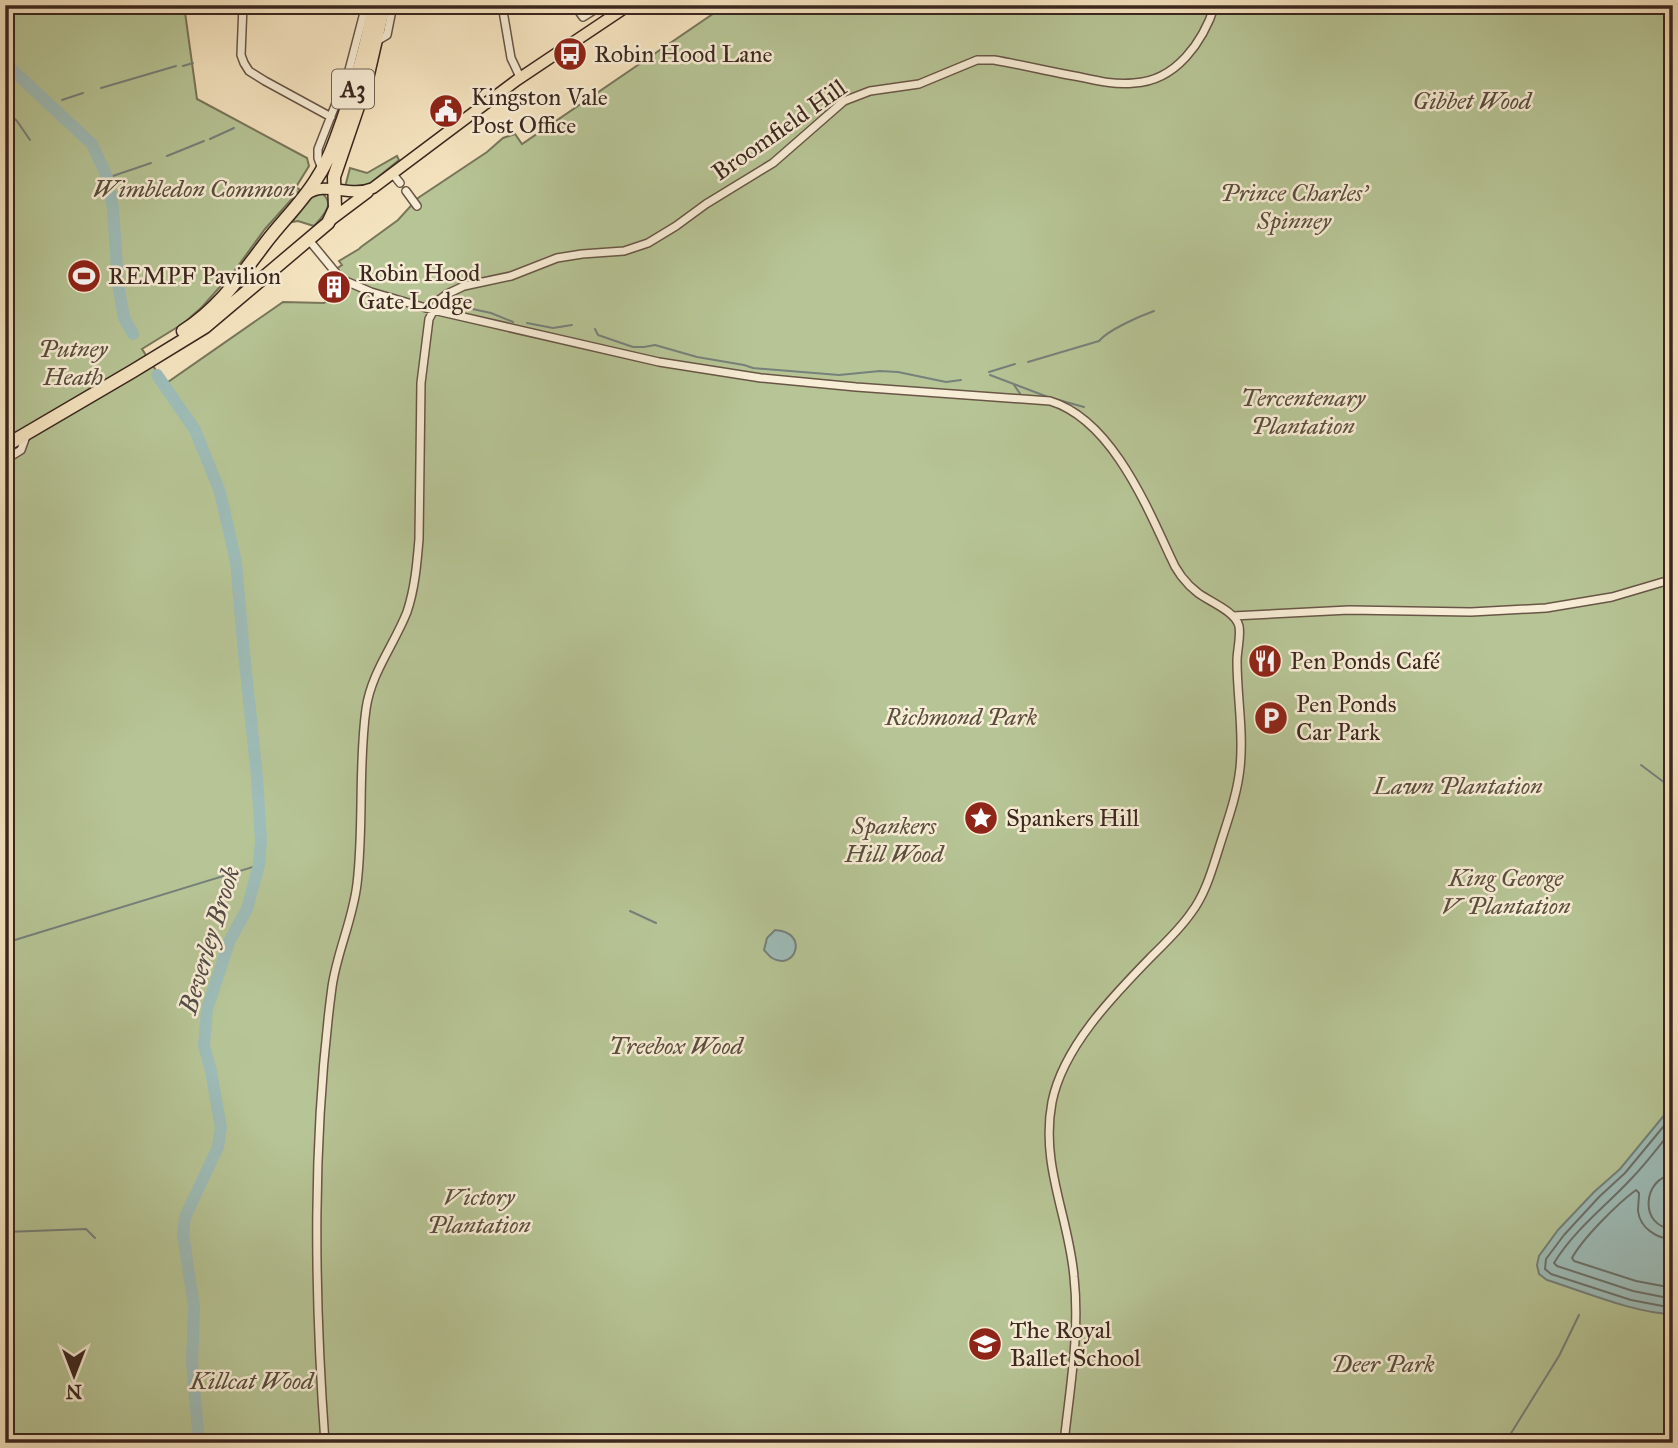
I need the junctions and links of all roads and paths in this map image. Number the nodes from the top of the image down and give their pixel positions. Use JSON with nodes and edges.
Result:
{"nodes":[{"id":1,"x":243,"y":5,"type":"edge"},
{"id":2,"x":366,"y":5,"type":"edge"},
{"id":3,"x":374,"y":5,"type":"edge"},
{"id":4,"x":384,"y":5,"type":"edge"},
{"id":5,"x":393,"y":5,"type":"edge"},
{"id":6,"x":502,"y":5,"type":"edge"},
{"id":7,"x":602,"y":5,"type":"edge"},
{"id":8,"x":629,"y":5,"type":"edge"},
{"id":9,"x":1215,"y":5,"type":"edge"},
{"id":10,"x":578,"y":10,"type":"dead end"},
{"id":11,"x":611,"y":18,"type":"junction"},
{"id":12,"x":382,"y":38,"type":"junction"},
{"id":13,"x":520,"y":77,"type":"junction"},
{"id":14,"x":331,"y":117,"type":"junction"},
{"id":15,"x":322,"y":170,"type":"junction"},
{"id":16,"x":392,"y":173,"type":"junction"},
{"id":17,"x":400,"y":183,"type":"dead end"},
{"id":18,"x":373,"y":188,"type":"junction"},
{"id":19,"x":334,"y":190,"type":"junction"},
{"id":20,"x":406,"y":191,"type":"dead end"},
{"id":21,"x":306,"y":195,"type":"junction"},
{"id":22,"x":417,"y":206,"type":"dead end"},
{"id":23,"x":328,"y":223,"type":"junction"},
{"id":24,"x":308,"y":239,"type":"junction"},
{"id":25,"x":433,"y":310,"type":"junction"},
{"id":26,"x":195,"y":328,"type":"junction"},
{"id":27,"x":28,"y":432,"type":"junction"},
{"id":28,"x":5,"y":436,"type":"edge"},
{"id":29,"x":5,"y":446,"type":"edge"},
{"id":30,"x":5,"y":460,"type":"edge"},
{"id":31,"x":1673,"y":579,"type":"edge"},
{"id":32,"x":1233,"y":616,"type":"junction"},
{"id":33,"x":325,"y":1443,"type":"edge"},
{"id":34,"x":1065,"y":1443,"type":"edge"}],
"edges":[{"from":1,"to":14,"type":"street"},
{"from":2,"to":14,"type":"street"},
{"from":3,"to":15,"type":"highway","number":"A3"},
{"from":4,"to":12,"type":"highway","number":"A3"},
{"from":5,"to":12,"type":"street"},
{"from":6,"to":13,"type":"street"},
{"from":7,"to":10,"type":"street"},
{"from":7,"to":11,"type":"street"},
{"from":8,"to":11,"type":"main road"},
{"from":9,"to":25,"type":"street","name":"Broomfield Hill"},
{"from":11,"to":13,"type":"main road"},
{"from":12,"to":19,"type":"highway","number":"A3"},
{"from":13,"to":16,"type":"main road"},
{"from":14,"to":15,"type":"street"},
{"from":15,"to":21,"type":"highway","number":"A3"},
{"from":16,"to":17,"type":"street"},
{"from":16,"to":18,"type":"main road"},
{"from":18,"to":19,"type":"main road"},
{"from":18,"to":23,"type":"main road"},
{"from":19,"to":21,"type":"main road"},
{"from":19,"to":23,"type":"highway","number":"A3"},
{"from":20,"to":22,"type":"street"},
{"from":21,"to":26,"type":"highway","number":"A3"},
{"from":23,"to":24,"type":"highway","number":"A3"},
{"from":24,"to":25,"type":"street"},
{"from":24,"to":26,"type":"highway","number":"A3"},
{"from":25,"to":32,"type":"street"},
{"from":25,"to":33,"type":"street"},
{"from":26,"to":27,"type":"highway","number":"A3"},
{"from":26,"to":28,"type":"highway","number":"A3"},
{"from":27,"to":29,"type":"highway","number":"A3"},
{"from":27,"to":30,"type":"street"},
{"from":31,"to":32,"type":"street"},
{"from":32,"to":34,"type":"street"}]}
